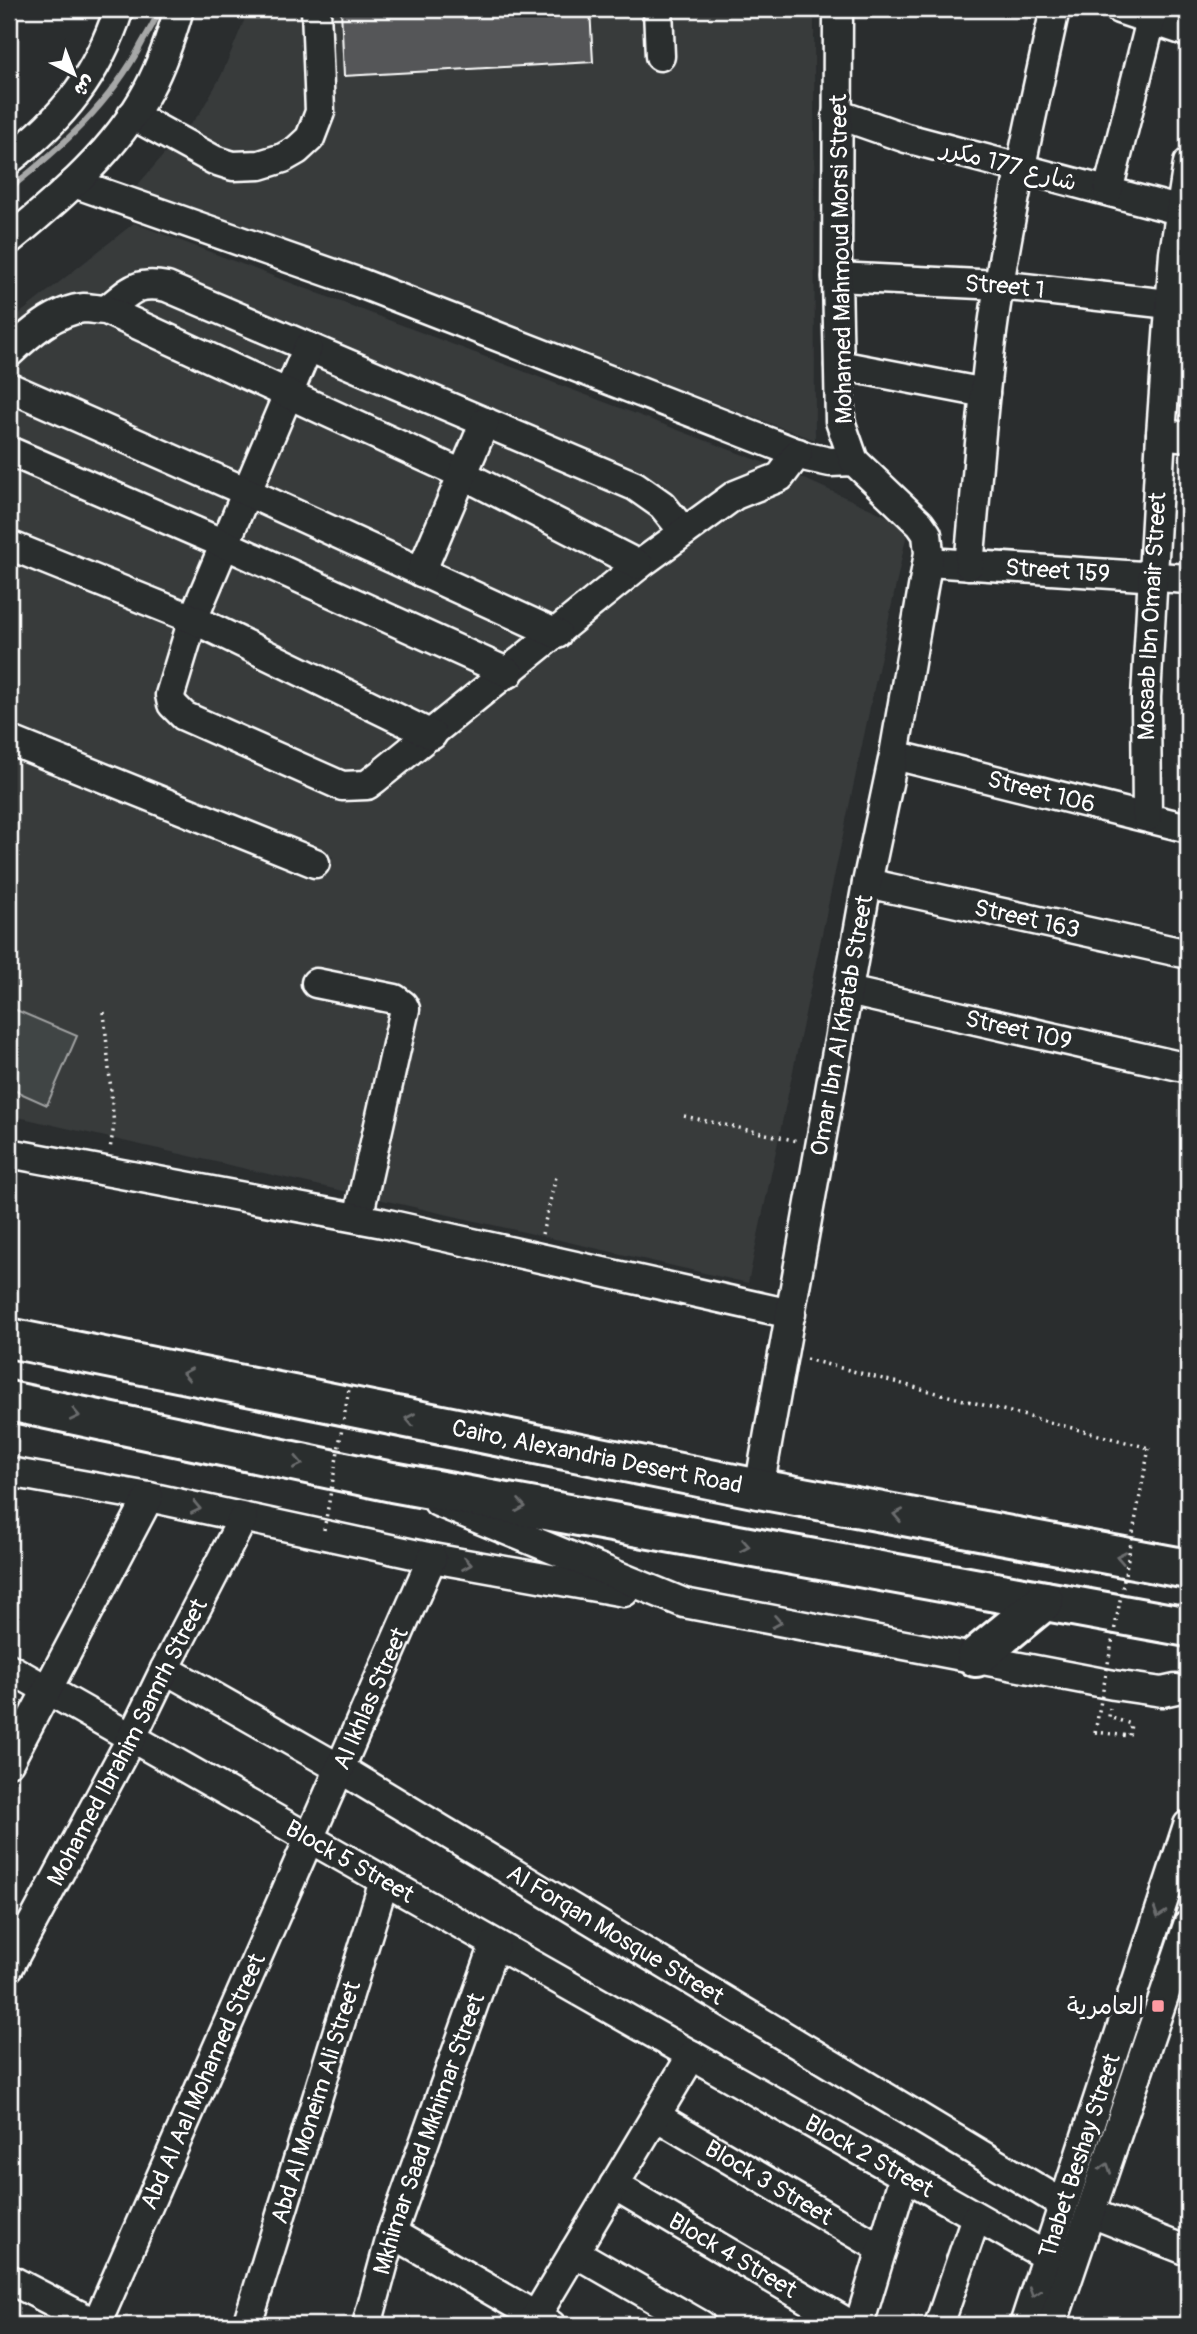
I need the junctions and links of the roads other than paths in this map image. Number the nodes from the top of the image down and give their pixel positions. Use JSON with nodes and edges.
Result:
{"nodes":[{"id":1,"x":119,"y":9,"type":"edge"},
{"id":2,"x":179,"y":9,"type":"edge"},
{"id":3,"x":316,"y":9,"type":"edge"},
{"id":4,"x":658,"y":9,"type":"edge"},
{"id":5,"x":838,"y":9,"type":"edge"},
{"id":6,"x":1055,"y":9,"type":"edge"},
{"id":7,"x":1119,"y":9,"type":"edge"},
{"id":8,"x":1151,"y":20,"type":"junction"},
{"id":9,"x":1186,"y":24,"type":"edge"},
{"id":10,"x":660,"y":56,"type":"dead end"},
{"id":11,"x":132,"y":114,"type":"junction"},
{"id":12,"x":837,"y":114,"type":"junction"},
{"id":13,"x":9,"y":160,"type":"edge"},
{"id":14,"x":1188,"y":163,"type":"edge"},
{"id":15,"x":1021,"y":168,"type":"junction"},
{"id":16,"x":74,"y":183,"type":"junction"},
{"id":17,"x":1108,"y":191,"type":"junction"},
{"id":18,"x":1182,"y":211,"type":"junction"},
{"id":19,"x":9,"y":240,"type":"edge"},
{"id":20,"x":838,"y":277,"type":"junction"},
{"id":21,"x":999,"y":285,"type":"junction"},
{"id":22,"x":1179,"y":306,"type":"edge"},
{"id":23,"x":106,"y":310,"type":"junction"},
{"id":24,"x":308,"y":347,"type":"junction"},
{"id":25,"x":9,"y":353,"type":"edge"},
{"id":26,"x":839,"y":365,"type":"junction"},
{"id":27,"x":9,"y":387,"type":"edge"},
{"id":28,"x":985,"y":393,"type":"junction"},
{"id":29,"x":288,"y":394,"type":"junction"},
{"id":30,"x":485,"y":422,"type":"junction"},
{"id":31,"x":1175,"y":436,"type":"edge"},
{"id":32,"x":9,"y":451,"type":"edge"},
{"id":33,"x":798,"y":453,"type":"junction"},
{"id":34,"x":854,"y":461,"type":"junction"},
{"id":35,"x":464,"y":475,"type":"junction"},
{"id":36,"x":247,"y":492,"type":"junction"},
{"id":37,"x":684,"y":532,"type":"junction"},
{"id":38,"x":223,"y":544,"type":"junction"},
{"id":39,"x":9,"y":545,"type":"edge"},
{"id":40,"x":928,"y":562,"type":"junction"},
{"id":41,"x":639,"y":565,"type":"junction"},
{"id":42,"x":969,"y":565,"type":"junction"},
{"id":43,"x":421,"y":572,"type":"junction"},
{"id":44,"x":1153,"y":576,"type":"junction"},
{"id":45,"x":1188,"y":579,"type":"edge"},
{"id":46,"x":193,"y":619,"type":"junction"},
{"id":47,"x":557,"y":634,"type":"junction"},
{"id":48,"x":509,"y":673,"type":"junction"},
{"id":49,"x":432,"y":735,"type":"junction"},
{"id":50,"x":9,"y":740,"type":"edge"},
{"id":51,"x":894,"y":755,"type":"junction"},
{"id":52,"x":1147,"y":817,"type":"junction"},
{"id":53,"x":1188,"y":828,"type":"edge"},
{"id":54,"x":315,"y":863,"type":"dead end"},
{"id":55,"x":867,"y":883,"type":"junction"},
{"id":56,"x":1188,"y":954,"type":"edge"},
{"id":57,"x":316,"y":983,"type":"dead end"},
{"id":58,"x":848,"y":991,"type":"junction"},
{"id":59,"x":1188,"y":1069,"type":"edge"},
{"id":60,"x":9,"y":1153,"type":"edge"},
{"id":61,"x":358,"y":1218,"type":"junction"},
{"id":62,"x":791,"y":1314,"type":"junction"},
{"id":63,"x":9,"y":1338,"type":"edge"},
{"id":64,"x":9,"y":1401,"type":"edge"},
{"id":65,"x":9,"y":1472,"type":"edge"},
{"id":66,"x":392,"y":1482,"type":"junction"},
{"id":67,"x":760,"y":1489,"type":"junction"},
{"id":68,"x":149,"y":1497,"type":"junction"},
{"id":69,"x":243,"y":1518,"type":"junction"},
{"id":70,"x":432,"y":1558,"type":"junction"},
{"id":71,"x":1188,"y":1569,"type":"edge"},
{"id":72,"x":1044,"y":1601,"type":"junction"},
{"id":73,"x":684,"y":1603,"type":"junction"},
{"id":74,"x":1188,"y":1627,"type":"edge"},
{"id":75,"x":976,"y":1657,"type":"junction"},
{"id":76,"x":9,"y":1668,"type":"edge"},
{"id":77,"x":165,"y":1669,"type":"junction"},
{"id":78,"x":1182,"y":1689,"type":"edge"},
{"id":79,"x":48,"y":1690,"type":"junction"},
{"id":80,"x":132,"y":1737,"type":"junction"},
{"id":81,"x":9,"y":1762,"type":"edge"},
{"id":82,"x":339,"y":1768,"type":"junction"},
{"id":83,"x":1188,"y":1825,"type":"edge"},
{"id":84,"x":309,"y":1838,"type":"junction"},
{"id":85,"x":384,"y":1881,"type":"junction"},
{"id":86,"x":1188,"y":1925,"type":"edge"},
{"id":87,"x":495,"y":1944,"type":"junction"},
{"id":88,"x":9,"y":1967,"type":"edge"},
{"id":89,"x":692,"y":2055,"type":"junction"},
{"id":90,"x":656,"y":2116,"type":"junction"},
{"id":91,"x":904,"y":2176,"type":"junction"},
{"id":92,"x":614,"y":2185,"type":"junction"},
{"id":93,"x":1063,"y":2204,"type":"junction"},
{"id":94,"x":1091,"y":2213,"type":"junction"},
{"id":95,"x":976,"y":2217,"type":"junction"},
{"id":96,"x":392,"y":2232,"type":"junction"},
{"id":97,"x":882,"y":2249,"type":"junction"},
{"id":98,"x":1188,"y":2251,"type":"edge"},
{"id":99,"x":574,"y":2252,"type":"junction"},
{"id":100,"x":1046,"y":2256,"type":"junction"},
{"id":101,"x":9,"y":2279,"type":"edge"},
{"id":102,"x":544,"y":2321,"type":"edge"},
{"id":103,"x":96,"y":2325,"type":"edge"},
{"id":104,"x":247,"y":2325,"type":"edge"},
{"id":105,"x":367,"y":2325,"type":"edge"},
{"id":106,"x":701,"y":2325,"type":"edge"},
{"id":107,"x":851,"y":2325,"type":"edge"},
{"id":108,"x":859,"y":2325,"type":"edge"},
{"id":109,"x":939,"y":2325,"type":"edge"},
{"id":110,"x":1024,"y":2325,"type":"edge"},
{"id":111,"x":1052,"y":2325,"type":"edge"}],
"edges":[{"from":1,"to":13,"type":"street"},
{"from":2,"to":11,"type":"street"},
{"from":3,"to":11,"type":"street"},
{"from":4,"to":10,"type":"street"},
{"from":5,"to":12,"type":"street","name":"Mohamed Mahmoud Morsi Street"},
{"from":6,"to":15,"type":"street"},
{"from":7,"to":8,"type":"street"},
{"from":8,"to":9,"type":"street"},
{"from":8,"to":17,"type":"street"},
{"from":11,"to":16,"type":"street"},
{"from":12,"to":15,"type":"street","name":"شارع 177 مكرر"},
{"from":12,"to":20,"type":"street","name":"Mohamed Mahmoud Morsi Street"},
{"from":14,"to":18,"type":"street","name":"Mosaab Ibn Omair Street"},
{"from":15,"to":17,"type":"street","name":"شارع 177 مكرر"},
{"from":15,"to":21,"type":"street"},
{"from":16,"to":19,"type":"street"},
{"from":16,"to":33,"type":"street"},
{"from":17,"to":18,"type":"street","name":"شارع 177 مكرر"},
{"from":18,"to":22,"type":"street","name":"Mosaab Ibn Omair Street"},
{"from":20,"to":21,"type":"street","name":"Street 1"},
{"from":20,"to":26,"type":"street","name":"Mohamed Mahmoud Morsi Street"},
{"from":21,"to":22,"type":"street","name":"Street 1"},
{"from":21,"to":28,"type":"street"},
{"from":22,"to":31,"type":"street","name":"Mosaab Ibn Omair Street"},
{"from":23,"to":24,"type":"street"},
{"from":23,"to":25,"type":"street"},
{"from":23,"to":29,"type":"street"},
{"from":24,"to":29,"type":"street"},
{"from":24,"to":30,"type":"street"},
{"from":26,"to":28,"type":"street"},
{"from":26,"to":34,"type":"street","name":"Mohamed Mahmoud Morsi Street"},
{"from":27,"to":36,"type":"street"},
{"from":28,"to":42,"type":"street"},
{"from":29,"to":35,"type":"street"},
{"from":29,"to":36,"type":"street"},
{"from":30,"to":35,"type":"street"},
{"from":30,"to":37,"type":"street"},
{"from":31,"to":44,"type":"street","name":"Mosaab Ibn Omair Street"},
{"from":32,"to":38,"type":"street"},
{"from":33,"to":34,"type":"street"},
{"from":33,"to":37,"type":"street"},
{"from":34,"to":40,"type":"street","name":"Mohamed Mahmoud Morsi Street"},
{"from":35,"to":41,"type":"street"},
{"from":35,"to":43,"type":"street"},
{"from":36,"to":38,"type":"street"},
{"from":36,"to":43,"type":"street"},
{"from":37,"to":41,"type":"street"},
{"from":38,"to":46,"type":"street"},
{"from":38,"to":48,"type":"street"},
{"from":39,"to":46,"type":"street"},
{"from":40,"to":42,"type":"street","name":"Street 159"},
{"from":40,"to":51,"type":"street","name":"Omar Ibn Al Khatab Street"},
{"from":41,"to":47,"type":"street"},
{"from":42,"to":44,"type":"street","name":"Street 159"},
{"from":43,"to":47,"type":"street"},
{"from":44,"to":45,"type":"street","name":"Street 159"},
{"from":44,"to":52,"type":"street","name":"Mosaab Ibn Omair Street"},
{"from":46,"to":49,"type":"street"},
{"from":46,"to":49,"type":"street"},
{"from":47,"to":48,"type":"street"},
{"from":48,"to":49,"type":"street"},
{"from":50,"to":54,"type":"street"},
{"from":51,"to":52,"type":"street","name":"Street 106"},
{"from":51,"to":55,"type":"street","name":"Omar Ibn Al Khatab Street"},
{"from":52,"to":53,"type":"street","name":"Street 106"},
{"from":55,"to":56,"type":"street","name":"Street 163"},
{"from":55,"to":58,"type":"street","name":"Omar Ibn Al Khatab Street"},
{"from":57,"to":61,"type":"street"},
{"from":58,"to":59,"type":"street","name":"Street 109"},
{"from":58,"to":62,"type":"street","name":"Omar Ibn Al Khatab Street"},
{"from":60,"to":61,"type":"street"},
{"from":61,"to":62,"type":"street"},
{"from":62,"to":67,"type":"street","name":"Omar Ibn Al Khatab Street"},
{"from":67,"to":63,"type":"highway","name":"Cairo, Alexandria Desert Road","one_way":true},
{"from":64,"to":66,"type":"highway","one_way":true},
{"from":65,"to":68,"type":"street"},
{"from":66,"to":72,"type":"highway","one_way":true},
{"from":66,"to":73,"type":"street"},
{"from":71,"to":67,"type":"highway","name":"Cairo, Alexandria Desert Road","one_way":true},
{"from":68,"to":69,"type":"street","one_way":true},
{"from":68,"to":79,"type":"street"},
{"from":69,"to":70,"type":"street"},
{"from":69,"to":77,"type":"street","name":"Mohamed Ibrahim Samrh Street"},
{"from":70,"to":73,"type":"street","one_way":true},
{"from":70,"to":82,"type":"street","name":"Al Ikhlas Street"},
{"from":72,"to":74,"type":"highway"},
{"from":72,"to":75,"type":"highway"},
{"from":73,"to":75,"type":"street","one_way":true},
{"from":75,"to":78,"type":"street"},
{"from":76,"to":79,"type":"street","name":"Block 5 Street"},
{"from":77,"to":80,"type":"street","name":"Mohamed Ibrahim Samrh Street"},
{"from":77,"to":82,"type":"street","name":"Al Forqan Mosque Street"},
{"from":79,"to":80,"type":"street","name":"Block 5 Street"},
{"from":79,"to":81,"type":"street"},
{"from":80,"to":84,"type":"street","name":"Block 5 Street"},
{"from":80,"to":88,"type":"street","name":"Mohamed Ibrahim Samrh Street"},
{"from":82,"to":84,"type":"street","name":"Al Ikhlas Street"},
{"from":82,"to":93,"type":"street","name":"Al Forqan Mosque Street"},
{"from":83,"to":93,"type":"street","name":"Thabet Beshay Street","one_way":true},
{"from":84,"to":85,"type":"street","name":"Block 5 Street"},
{"from":84,"to":103,"type":"street","name":"Abd Al Aal Mohamed Street"},
{"from":85,"to":87,"type":"street","name":"Block 5 Street"},
{"from":85,"to":104,"type":"street","name":"Abd Al Moneim Ali Street"},
{"from":94,"to":86,"type":"street","name":"Thabet Beshay Street","one_way":true},
{"from":87,"to":89,"type":"street","name":"Block 5 Street"},
{"from":87,"to":96,"type":"street","name":"Mkhimar Saad Mkhimar Street"},
{"from":89,"to":90,"type":"street"},
{"from":89,"to":91,"type":"street","name":"Block 2 Street"},
{"from":90,"to":92,"type":"street"},
{"from":90,"to":97,"type":"street","name":"Block 3 Street"},
{"from":91,"to":95,"type":"street","name":"Block 2 Street"},
{"from":91,"to":97,"type":"street"},
{"from":92,"to":99,"type":"street"},
{"from":92,"to":107,"type":"street","name":"Block 4 Street"},
{"from":93,"to":100,"type":"street","name":"Thabet Beshay Street"},
{"from":94,"to":98,"type":"street"},
{"from":94,"to":111,"type":"street","name":"Thabet Beshay Street"},
{"from":95,"to":100,"type":"street","name":"Block 2 Street"},
{"from":95,"to":109,"type":"street"},
{"from":96,"to":102,"type":"street"},
{"from":96,"to":105,"type":"street","name":"Mkhimar Saad Mkhimar Street"},
{"from":97,"to":108,"type":"street"},
{"from":99,"to":102,"type":"street"},
{"from":99,"to":106,"type":"street"},
{"from":100,"to":110,"type":"street","name":"Thabet Beshay Street","one_way":true},
{"from":101,"to":103,"type":"street"}]}
